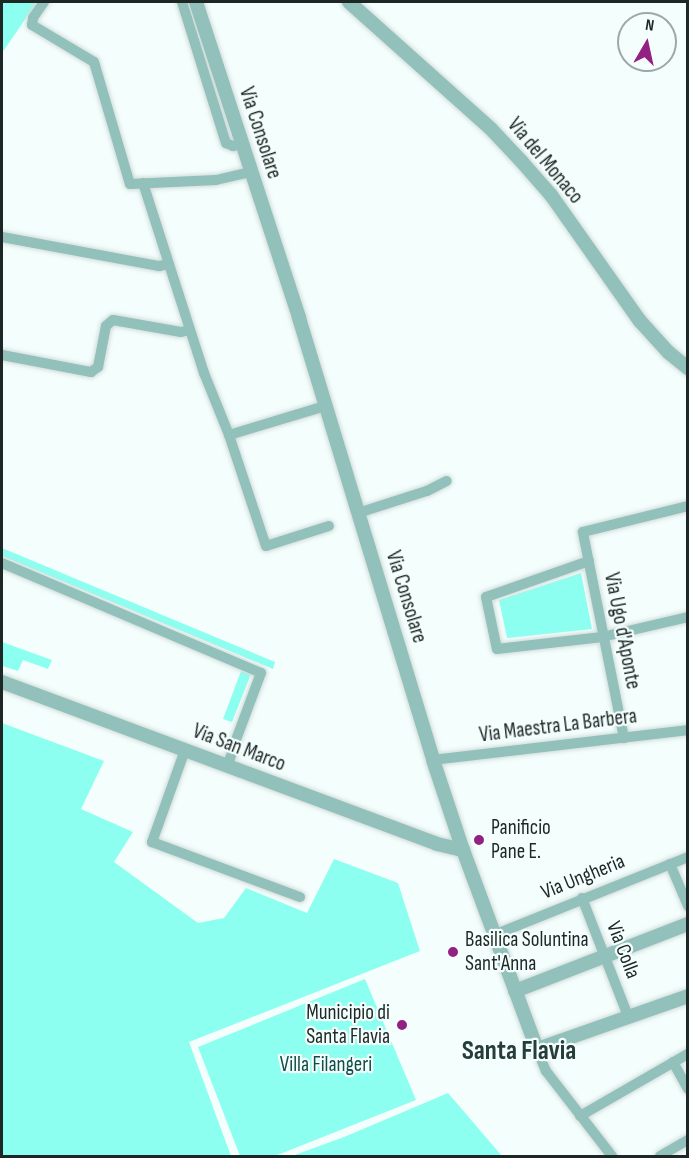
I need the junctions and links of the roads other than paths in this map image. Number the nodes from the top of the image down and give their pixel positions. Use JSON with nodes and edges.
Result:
{"nodes":[{"id":1,"x":44,"y":2,"type":"edge"},
{"id":2,"x":182,"y":2,"type":"edge"},
{"id":3,"x":196,"y":2,"type":"edge"},
{"id":4,"x":349,"y":2,"type":"edge"},
{"id":5,"x":242,"y":144,"type":"junction"},
{"id":6,"x":251,"y":172,"type":"junction"},
{"id":7,"x":143,"y":183,"type":"junction"},
{"id":8,"x":2,"y":237,"type":"edge"},
{"id":9,"x":169,"y":264,"type":"junction"},
{"id":10,"x":190,"y":330,"type":"junction"},
{"id":11,"x":2,"y":355,"type":"edge"},
{"id":12,"x":687,"y":368,"type":"edge"},
{"id":13,"x":325,"y":406,"type":"junction"},
{"id":14,"x":229,"y":435,"type":"junction"},
{"id":15,"x":447,"y":481,"type":"dead end"},
{"id":16,"x":687,"y":506,"type":"edge"},
{"id":17,"x":358,"y":513,"type":"junction"},
{"id":18,"x":329,"y":526,"type":"dead end"},
{"id":19,"x":589,"y":561,"type":"junction"},
{"id":20,"x":2,"y":563,"type":"edge"},
{"id":21,"x":687,"y":617,"type":"edge"},
{"id":22,"x":602,"y":638,"type":"junction"},
{"id":23,"x":2,"y":682,"type":"edge"},
{"id":24,"x":687,"y":730,"type":"edge"},
{"id":25,"x":624,"y":738,"type":"junction"},
{"id":26,"x":236,"y":740,"type":"dead end"},
{"id":27,"x":185,"y":750,"type":"junction"},
{"id":28,"x":433,"y":760,"type":"junction"},
{"id":29,"x":463,"y":850,"type":"junction"},
{"id":30,"x":687,"y":857,"type":"edge"},
{"id":31,"x":670,"y":864,"type":"junction"},
{"id":32,"x":300,"y":897,"type":"dead end"},
{"id":33,"x":582,"y":898,"type":"junction"},
{"id":34,"x":687,"y":906,"type":"edge"},
{"id":35,"x":687,"y":924,"type":"edge"},
{"id":36,"x":494,"y":935,"type":"junction"},
{"id":37,"x":604,"y":956,"type":"junction"},
{"id":38,"x":515,"y":991,"type":"junction"},
{"id":39,"x":687,"y":996,"type":"edge"},
{"id":40,"x":628,"y":1016,"type":"junction"},
{"id":41,"x":537,"y":1049,"type":"junction"},
{"id":42,"x":687,"y":1054,"type":"edge"},
{"id":43,"x":673,"y":1062,"type":"junction"},
{"id":44,"x":687,"y":1089,"type":"edge"},
{"id":45,"x":580,"y":1116,"type":"junction"},
{"id":46,"x":687,"y":1140,"type":"edge"},
{"id":47,"x":612,"y":1156,"type":"edge"},
{"id":48,"x":660,"y":1156,"type":"edge"}],
"edges":[{"from":1,"to":7,"type":"street"},
{"from":2,"to":5,"type":"street"},
{"from":3,"to":5,"type":"street","name":"Via Consolare"},
{"from":4,"to":12,"type":"street","name":"Via del Monaco"},
{"from":5,"to":6,"type":"street","name":"Via Consolare"},
{"from":6,"to":7,"type":"street"},
{"from":6,"to":13,"type":"street","name":"Via Consolare"},
{"from":7,"to":9,"type":"street"},
{"from":8,"to":9,"type":"street"},
{"from":9,"to":10,"type":"street"},
{"from":10,"to":11,"type":"street"},
{"from":10,"to":14,"type":"street"},
{"from":13,"to":14,"type":"street"},
{"from":13,"to":17,"type":"street","name":"Via Consolare"},
{"from":14,"to":18,"type":"street"},
{"from":15,"to":17,"type":"street"},
{"from":16,"to":19,"type":"street","name":"Via Ugo d'Aponte"},
{"from":17,"to":28,"type":"street","name":"Via Consolare"},
{"from":19,"to":22,"type":"street","name":"Via Ugo d'Aponte"},
{"from":19,"to":22,"type":"street"},
{"from":20,"to":26,"type":"street"},
{"from":21,"to":22,"type":"street"},
{"from":22,"to":25,"type":"street","name":"Via Ugo d'Aponte"},
{"from":23,"to":27,"type":"street","name":"Via San Marco"},
{"from":24,"to":25,"type":"street","name":"Via Maestra La Barbera"},
{"from":25,"to":28,"type":"street","name":"Via Maestra La Barbera"},
{"from":27,"to":29,"type":"street","name":"Via San Marco"},
{"from":27,"to":32,"type":"street"},
{"from":28,"to":29,"type":"street","name":"Via Consolare"},
{"from":29,"to":36,"type":"street","name":"Via Consolare"},
{"from":30,"to":31,"type":"street","name":"Via Ungheria"},
{"from":31,"to":33,"type":"street","name":"Via Ungheria"},
{"from":31,"to":34,"type":"street"},
{"from":33,"to":36,"type":"street","name":"Via Ungheria"},
{"from":33,"to":37,"type":"street","name":"Via Colla"},
{"from":35,"to":37,"type":"street"},
{"from":36,"to":38,"type":"street","name":"Via Consolare"},
{"from":37,"to":38,"type":"street"},
{"from":37,"to":40,"type":"street","name":"Via Colla"},
{"from":38,"to":41,"type":"street","name":"Via Consolare"},
{"from":39,"to":40,"type":"street"},
{"from":40,"to":41,"type":"street"},
{"from":41,"to":45,"type":"street"},
{"from":42,"to":43,"type":"street"},
{"from":43,"to":44,"type":"street"},
{"from":43,"to":45,"type":"street"},
{"from":45,"to":47,"type":"street"},
{"from":46,"to":48,"type":"street"}]}
